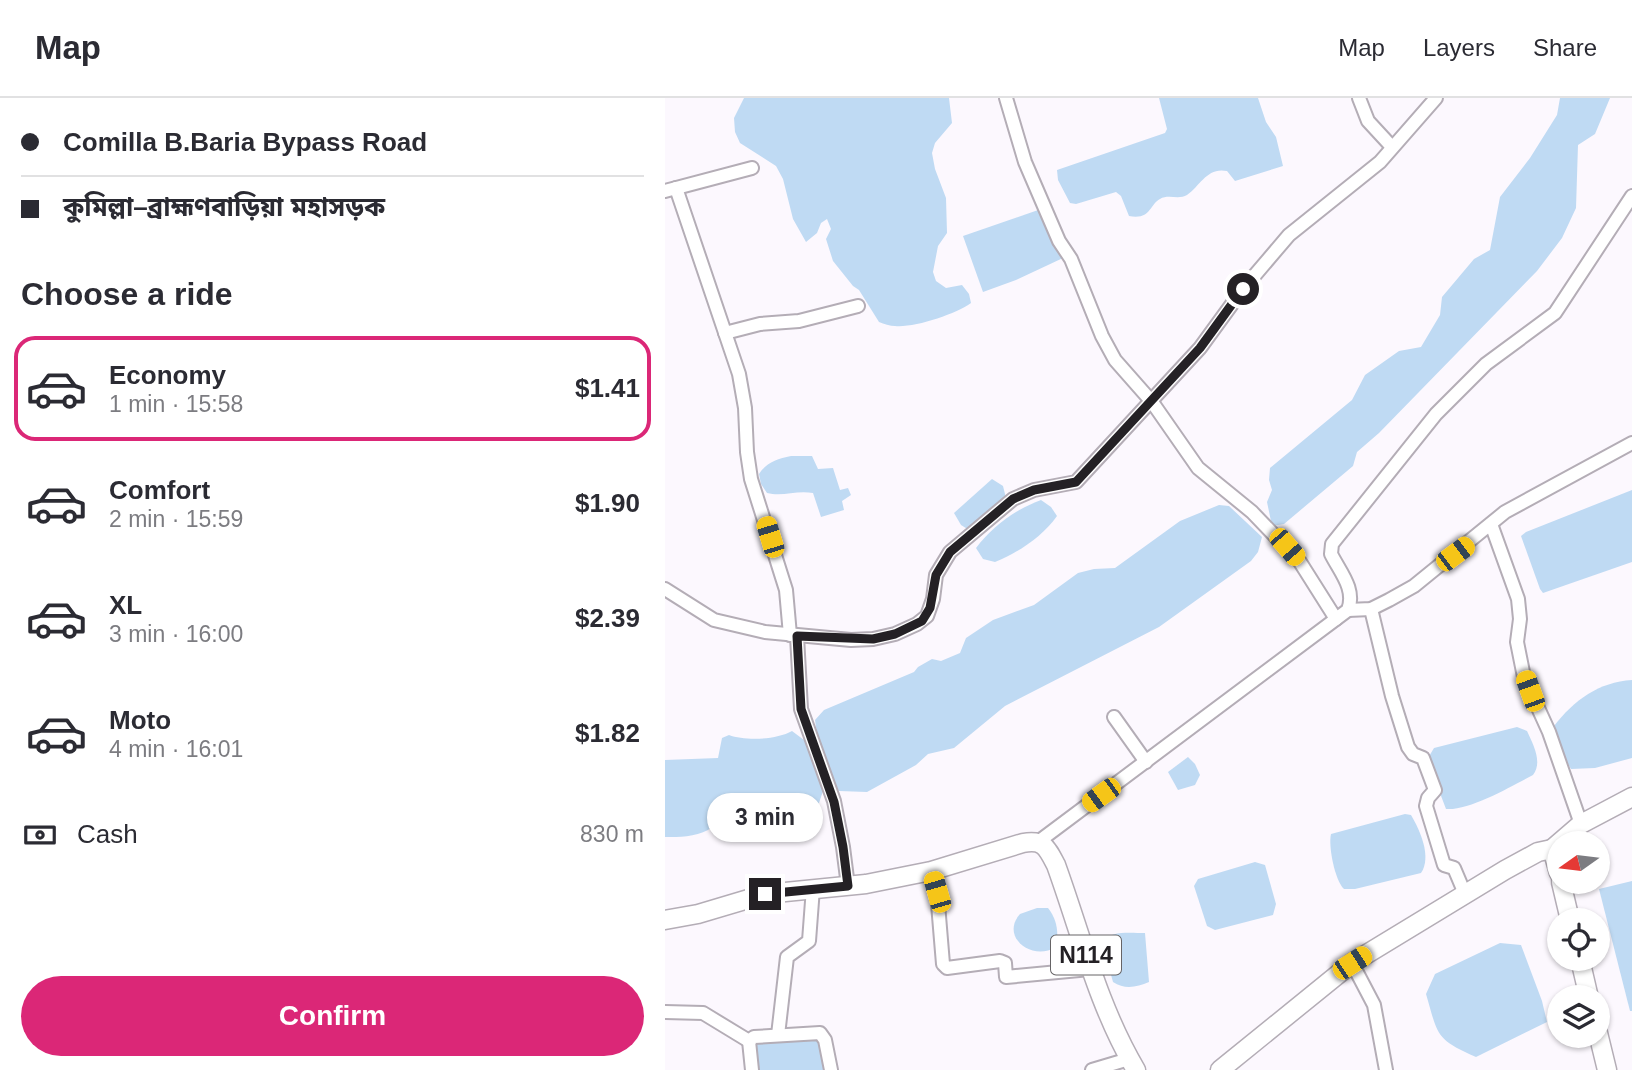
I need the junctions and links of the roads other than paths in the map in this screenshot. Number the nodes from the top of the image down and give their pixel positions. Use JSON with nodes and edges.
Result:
{"nodes":[{"id":1,"x":1006,"y":98,"type":"edge"},
{"id":2,"x":1359,"y":98,"type":"edge"},
{"id":3,"x":1436,"y":98,"type":"edge"},
{"id":4,"x":1392,"y":147,"type":"junction"},
{"id":5,"x":752,"y":168,"type":"dead end"},
{"id":6,"x":671,"y":190,"type":"edge"},
{"id":7,"x":1632,"y":196,"type":"edge"},
{"id":8,"x":858,"y":306,"type":"dead end"},
{"id":9,"x":725,"y":333,"type":"junction"},
{"id":10,"x":1151,"y":402,"type":"junction"},
{"id":11,"x":1632,"y":443,"type":"edge"},
{"id":12,"x":1491,"y":524,"type":"junction"},
{"id":13,"x":665,"y":589,"type":"edge"},
{"id":14,"x":1371,"y":609,"type":"junction"},
{"id":15,"x":1348,"y":610,"type":"junction"},
{"id":16,"x":1336,"y":619,"type":"junction"},
{"id":17,"x":793,"y":635,"type":"junction"},
{"id":18,"x":1114,"y":717,"type":"dead end"},
{"id":19,"x":1146,"y":762,"type":"junction"},
{"id":20,"x":1632,"y":797,"type":"edge"},
{"id":21,"x":1581,"y":824,"type":"junction"},
{"id":22,"x":1573,"y":831,"type":"edge"},
{"id":23,"x":1038,"y":842,"type":"junction"},
{"id":24,"x":1547,"y":850,"type":"edge"},
{"id":25,"x":1547,"y":854,"type":"edge"},
{"id":26,"x":931,"y":871,"type":"junction"},
{"id":27,"x":848,"y":886,"type":"junction"},
{"id":28,"x":813,"y":888,"type":"junction"},
{"id":29,"x":1465,"y":894,"type":"junction"},
{"id":30,"x":665,"y":920,"type":"edge"},
{"id":31,"x":1354,"y":967,"type":"junction"},
{"id":32,"x":1090,"y":969,"type":"junction"},
{"id":33,"x":665,"y":1012,"type":"edge"},
{"id":34,"x":778,"y":1035,"type":"junction"},
{"id":35,"x":749,"y":1041,"type":"junction"},
{"id":36,"x":1602,"y":1048,"type":"edge"},
{"id":37,"x":1132,"y":1064,"type":"edge"},
{"id":38,"x":752,"y":1070,"type":"edge"},
{"id":39,"x":831,"y":1070,"type":"edge"},
{"id":40,"x":1092,"y":1070,"type":"edge"},
{"id":41,"x":1220,"y":1070,"type":"edge"},
{"id":42,"x":1233,"y":1070,"type":"edge"},
{"id":43,"x":1386,"y":1070,"type":"edge"},
{"id":44,"x":1607,"y":1070,"type":"edge"}],
"edges":[{"from":1,"to":10,"type":"street"},
{"from":2,"to":4,"type":"street"},
{"from":3,"to":4,"type":"street"},
{"from":4,"to":10,"type":"street"},
{"from":5,"to":6,"type":"street"},
{"from":6,"to":9,"type":"street"},
{"from":7,"to":15,"type":"street"},
{"from":8,"to":9,"type":"street"},
{"from":9,"to":17,"type":"street"},
{"from":10,"to":16,"type":"street"},
{"from":10,"to":17,"type":"street"},
{"from":11,"to":12,"type":"street"},
{"from":12,"to":14,"type":"street"},
{"from":12,"to":21,"type":"street"},
{"from":13,"to":17,"type":"street"},
{"from":14,"to":15,"type":"street"},
{"from":14,"to":29,"type":"street"},
{"from":15,"to":16,"type":"street"},
{"from":16,"to":19,"type":"street"},
{"from":17,"to":27,"type":"street"},
{"from":18,"to":19,"type":"street"},
{"from":19,"to":23,"type":"street"},
{"from":20,"to":21,"type":"highway"},
{"from":21,"to":22,"type":"highway"},
{"from":23,"to":26,"type":"highway"},
{"from":23,"to":32,"type":"highway","number":"N114"},
{"from":24,"to":29,"type":"highway"},
{"from":25,"to":31,"type":"highway"},
{"from":26,"to":27,"type":"highway"},
{"from":26,"to":32,"type":"street"},
{"from":27,"to":28,"type":"highway"},
{"from":28,"to":30,"type":"highway"},
{"from":28,"to":34,"type":"street"},
{"from":29,"to":31,"type":"highway"},
{"from":31,"to":41,"type":"highway"},
{"from":31,"to":42,"type":"highway"},
{"from":31,"to":43,"type":"street"},
{"from":32,"to":37,"type":"highway","number":"N114"},
{"from":33,"to":35,"type":"street"},
{"from":34,"to":35,"type":"street"},
{"from":34,"to":39,"type":"street"},
{"from":35,"to":38,"type":"street"},
{"from":36,"to":44,"type":"highway"},
{"from":37,"to":40,"type":"street"}]}
